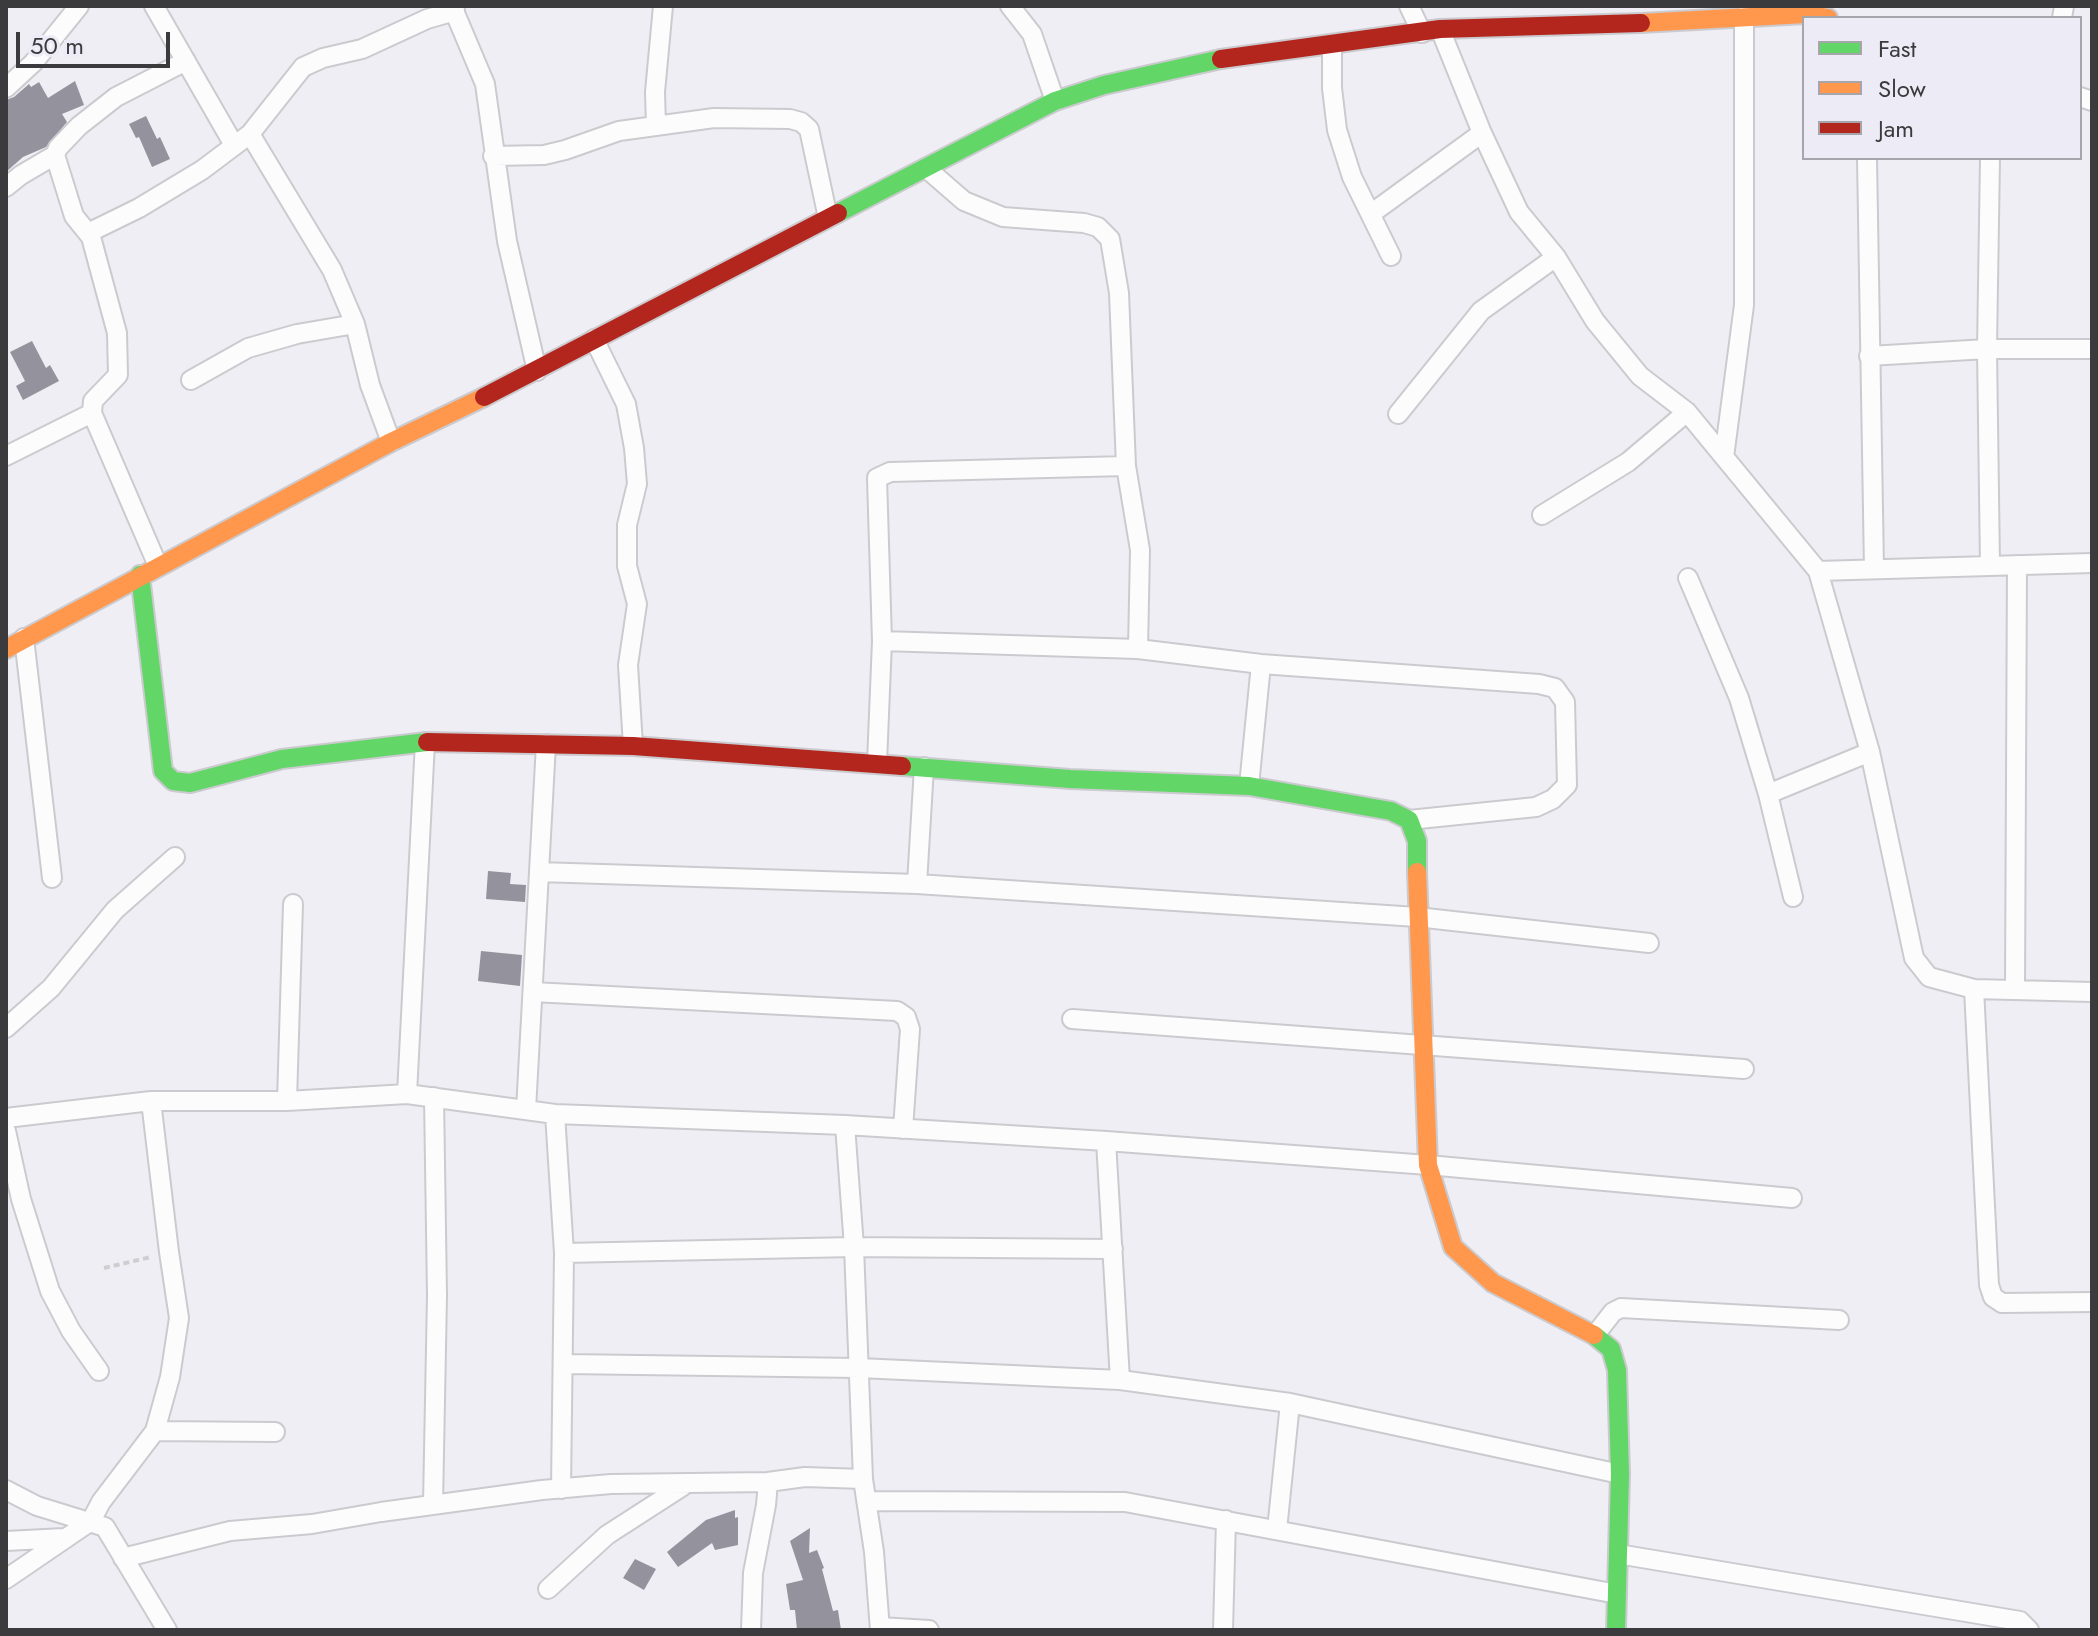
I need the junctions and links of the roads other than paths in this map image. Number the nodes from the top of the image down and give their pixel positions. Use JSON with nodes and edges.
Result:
{"nodes":[{"id":1,"x":79,"y":6,"type":"edge"},
{"id":2,"x":154,"y":6,"type":"edge"},
{"id":3,"x":663,"y":6,"type":"edge"},
{"id":4,"x":1010,"y":6,"type":"edge"},
{"id":5,"x":1409,"y":6,"type":"edge"},
{"id":6,"x":454,"y":9,"type":"edge"},
{"id":7,"x":1801,"y":10,"type":"edge"},
{"id":8,"x":1744,"y":16,"type":"junction"},
{"id":9,"x":1821,"y":16,"type":"edge"},
{"id":10,"x":1431,"y":31,"type":"junction"},
{"id":11,"x":1332,"y":44,"type":"junction"},
{"id":12,"x":186,"y":61,"type":"junction"},
{"id":13,"x":6,"y":88,"type":"edge"},
{"id":14,"x":1055,"y":101,"type":"junction"},
{"id":15,"x":656,"y":126,"type":"junction"},
{"id":16,"x":1482,"y":133,"type":"junction"},
{"id":17,"x":250,"y":134,"type":"junction"},
{"id":18,"x":234,"y":145,"type":"junction"},
{"id":19,"x":55,"y":155,"type":"junction"},
{"id":20,"x":493,"y":156,"type":"junction"},
{"id":21,"x":1867,"y":160,"type":"edge"},
{"id":22,"x":1990,"y":160,"type":"edge"},
{"id":23,"x":926,"y":168,"type":"junction"},
{"id":24,"x":6,"y":187,"type":"edge"},
{"id":25,"x":1372,"y":213,"type":"junction"},
{"id":26,"x":828,"y":218,"type":"junction"},
{"id":27,"x":88,"y":233,"type":"junction"},
{"id":28,"x":1391,"y":256,"type":"dead end"},
{"id":29,"x":1556,"y":257,"type":"junction"},
{"id":30,"x":355,"y":324,"type":"junction"},
{"id":31,"x":594,"y":339,"type":"junction"},
{"id":32,"x":1987,"y":349,"type":"junction"},
{"id":33,"x":2092,"y":349,"type":"edge"},
{"id":34,"x":1869,"y":356,"type":"junction"},
{"id":35,"x":537,"y":371,"type":"junction"},
{"id":36,"x":191,"y":380,"type":"dead end"},
{"id":37,"x":1687,"y":412,"type":"junction"},
{"id":38,"x":92,"y":413,"type":"junction"},
{"id":39,"x":1398,"y":414,"type":"dead end"},
{"id":40,"x":391,"y":442,"type":"junction"},
{"id":41,"x":6,"y":456,"type":"edge"},
{"id":42,"x":1724,"y":457,"type":"junction"},
{"id":43,"x":1126,"y":466,"type":"junction"},
{"id":44,"x":1542,"y":515,"type":"dead end"},
{"id":45,"x":2092,"y":563,"type":"edge"},
{"id":46,"x":2017,"y":565,"type":"junction"},
{"id":47,"x":158,"y":566,"type":"junction"},
{"id":48,"x":1990,"y":566,"type":"junction"},
{"id":49,"x":1874,"y":569,"type":"junction"},
{"id":50,"x":1818,"y":571,"type":"junction"},
{"id":51,"x":140,"y":575,"type":"junction"},
{"id":52,"x":1688,"y":578,"type":"dead end"},
{"id":53,"x":24,"y":638,"type":"junction"},
{"id":54,"x":882,"y":641,"type":"junction"},
{"id":55,"x":6,"y":649,"type":"edge"},
{"id":56,"x":1138,"y":649,"type":"junction"},
{"id":57,"x":1261,"y":664,"type":"junction"},
{"id":58,"x":425,"y":742,"type":"junction"},
{"id":59,"x":546,"y":744,"type":"junction"},
{"id":60,"x":633,"y":746,"type":"junction"},
{"id":61,"x":1870,"y":752,"type":"junction"},
{"id":62,"x":877,"y":763,"type":"junction"},
{"id":63,"x":924,"y":767,"type":"junction"},
{"id":64,"x":1249,"y":786,"type":"junction"},
{"id":65,"x":1768,"y":794,"type":"junction"},
{"id":66,"x":1409,"y":820,"type":"junction"},
{"id":67,"x":175,"y":857,"type":"dead end"},
{"id":68,"x":539,"y":872,"type":"junction"},
{"id":69,"x":52,"y":878,"type":"dead end"},
{"id":70,"x":917,"y":884,"type":"junction"},
{"id":71,"x":1793,"y":897,"type":"dead end"},
{"id":72,"x":293,"y":904,"type":"dead end"},
{"id":73,"x":1417,"y":917,"type":"junction"},
{"id":74,"x":1649,"y":943,"type":"dead end"},
{"id":75,"x":1974,"y":989,"type":"junction"},
{"id":76,"x":2015,"y":989,"type":"junction"},
{"id":77,"x":533,"y":992,"type":"junction"},
{"id":78,"x":2092,"y":992,"type":"edge"},
{"id":79,"x":1072,"y":1019,"type":"dead end"},
{"id":80,"x":6,"y":1028,"type":"edge"},
{"id":81,"x":1422,"y":1045,"type":"junction"},
{"id":82,"x":1744,"y":1069,"type":"dead end"},
{"id":83,"x":407,"y":1094,"type":"junction"},
{"id":84,"x":434,"y":1097,"type":"junction"},
{"id":85,"x":151,"y":1101,"type":"junction"},
{"id":86,"x":287,"y":1101,"type":"junction"},
{"id":87,"x":526,"y":1110,"type":"junction"},
{"id":88,"x":555,"y":1114,"type":"junction"},
{"id":89,"x":6,"y":1118,"type":"edge"},
{"id":90,"x":845,"y":1125,"type":"junction"},
{"id":91,"x":903,"y":1129,"type":"junction"},
{"id":92,"x":6,"y":1131,"type":"edge"},
{"id":93,"x":1106,"y":1141,"type":"junction"},
{"id":94,"x":1428,"y":1165,"type":"junction"},
{"id":95,"x":1792,"y":1198,"type":"dead end"},
{"id":96,"x":854,"y":1247,"type":"junction"},
{"id":97,"x":1113,"y":1249,"type":"junction"},
{"id":98,"x":564,"y":1253,"type":"junction"},
{"id":99,"x":2092,"y":1302,"type":"edge"},
{"id":100,"x":1839,"y":1320,"type":"dead end"},
{"id":101,"x":1595,"y":1335,"type":"junction"},
{"id":102,"x":565,"y":1364,"type":"junction"},
{"id":103,"x":859,"y":1368,"type":"junction"},
{"id":104,"x":99,"y":1371,"type":"dead end"},
{"id":105,"x":1120,"y":1380,"type":"junction"},
{"id":106,"x":1290,"y":1403,"type":"junction"},
{"id":107,"x":155,"y":1431,"type":"junction"},
{"id":108,"x":275,"y":1432,"type":"dead end"},
{"id":109,"x":1620,"y":1474,"type":"junction"},
{"id":110,"x":863,"y":1479,"type":"junction"},
{"id":111,"x":768,"y":1482,"type":"junction"},
{"id":112,"x":686,"y":1484,"type":"junction"},
{"id":113,"x":561,"y":1489,"type":"junction"},
{"id":114,"x":6,"y":1490,"type":"edge"},
{"id":115,"x":867,"y":1501,"type":"junction"},
{"id":116,"x":433,"y":1505,"type":"junction"},
{"id":117,"x":1226,"y":1520,"type":"junction"},
{"id":118,"x":91,"y":1521,"type":"junction"},
{"id":119,"x":1277,"y":1530,"type":"junction"},
{"id":120,"x":67,"y":1538,"type":"junction"},
{"id":121,"x":6,"y":1541,"type":"edge"},
{"id":122,"x":1618,"y":1554,"type":"junction"},
{"id":123,"x":123,"y":1558,"type":"junction"},
{"id":124,"x":6,"y":1579,"type":"edge"},
{"id":125,"x":548,"y":1589,"type":"dead end"},
{"id":126,"x":1617,"y":1594,"type":"junction"},
{"id":127,"x":880,"y":1628,"type":"edge"},
{"id":128,"x":167,"y":1630,"type":"edge"},
{"id":129,"x":751,"y":1630,"type":"edge"},
{"id":130,"x":929,"y":1630,"type":"edge"},
{"id":131,"x":1223,"y":1630,"type":"edge"},
{"id":132,"x":1616,"y":1630,"type":"edge"},
{"id":133,"x":2029,"y":1630,"type":"edge"}],
"edges":[{"from":1,"to":13,"type":"street"},
{"from":2,"to":12,"type":"street"},
{"from":3,"to":15,"type":"street"},
{"from":4,"to":14,"type":"street"},
{"from":5,"to":10,"type":"street"},
{"from":6,"to":17,"type":"street"},
{"from":6,"to":20,"type":"street"},
{"from":7,"to":8,"type":"street"},
{"from":7,"to":9,"type":"street"},
{"from":8,"to":10,"type":"street"},
{"from":8,"to":42,"type":"street"},
{"from":10,"to":11,"type":"street"},
{"from":10,"to":16,"type":"street"},
{"from":11,"to":14,"type":"street"},
{"from":11,"to":25,"type":"street"},
{"from":12,"to":18,"type":"street"},
{"from":12,"to":19,"type":"street"},
{"from":14,"to":23,"type":"street"},
{"from":15,"to":20,"type":"street"},
{"from":15,"to":26,"type":"street"},
{"from":16,"to":25,"type":"street"},
{"from":16,"to":29,"type":"street"},
{"from":17,"to":18,"type":"street"},
{"from":17,"to":30,"type":"street"},
{"from":18,"to":27,"type":"street"},
{"from":19,"to":24,"type":"street"},
{"from":19,"to":27,"type":"street"},
{"from":20,"to":35,"type":"street"},
{"from":21,"to":34,"type":"street"},
{"from":22,"to":32,"type":"street"},
{"from":23,"to":26,"type":"street"},
{"from":23,"to":43,"type":"street"},
{"from":25,"to":28,"type":"street"},
{"from":26,"to":31,"type":"street"},
{"from":27,"to":38,"type":"street"},
{"from":29,"to":37,"type":"street"},
{"from":29,"to":39,"type":"street"},
{"from":30,"to":36,"type":"street"},
{"from":30,"to":40,"type":"street"},
{"from":31,"to":35,"type":"street"},
{"from":31,"to":60,"type":"street"},
{"from":32,"to":33,"type":"street"},
{"from":32,"to":34,"type":"street"},
{"from":32,"to":48,"type":"street"},
{"from":34,"to":49,"type":"street"},
{"from":35,"to":40,"type":"street"},
{"from":37,"to":42,"type":"street"},
{"from":37,"to":44,"type":"street"},
{"from":38,"to":41,"type":"street"},
{"from":38,"to":47,"type":"street"},
{"from":40,"to":47,"type":"street"},
{"from":42,"to":50,"type":"street"},
{"from":43,"to":54,"type":"street"},
{"from":43,"to":56,"type":"street"},
{"from":45,"to":46,"type":"street"},
{"from":46,"to":48,"type":"street"},
{"from":46,"to":76,"type":"street"},
{"from":47,"to":51,"type":"street"},
{"from":48,"to":49,"type":"street"},
{"from":49,"to":50,"type":"street"},
{"from":50,"to":61,"type":"street"},
{"from":51,"to":53,"type":"street"},
{"from":51,"to":58,"type":"street"},
{"from":52,"to":65,"type":"street"},
{"from":53,"to":55,"type":"street"},
{"from":53,"to":69,"type":"street"},
{"from":54,"to":56,"type":"street"},
{"from":54,"to":62,"type":"street"},
{"from":56,"to":57,"type":"street"},
{"from":57,"to":64,"type":"street"},
{"from":57,"to":66,"type":"street"},
{"from":58,"to":59,"type":"street"},
{"from":58,"to":83,"type":"street"},
{"from":59,"to":60,"type":"street"},
{"from":59,"to":68,"type":"street"},
{"from":60,"to":62,"type":"street"},
{"from":61,"to":65,"type":"street"},
{"from":61,"to":75,"type":"street"},
{"from":62,"to":63,"type":"street"},
{"from":63,"to":64,"type":"street"},
{"from":63,"to":70,"type":"street"},
{"from":64,"to":66,"type":"street"},
{"from":65,"to":71,"type":"street"},
{"from":66,"to":73,"type":"street"},
{"from":67,"to":80,"type":"street"},
{"from":68,"to":70,"type":"street"},
{"from":68,"to":77,"type":"street"},
{"from":70,"to":73,"type":"street"},
{"from":72,"to":86,"type":"street"},
{"from":73,"to":74,"type":"street"},
{"from":73,"to":81,"type":"street"},
{"from":75,"to":76,"type":"street"},
{"from":75,"to":99,"type":"street"},
{"from":76,"to":78,"type":"street"},
{"from":77,"to":87,"type":"street"},
{"from":77,"to":91,"type":"street"},
{"from":79,"to":81,"type":"street"},
{"from":81,"to":82,"type":"street"},
{"from":81,"to":94,"type":"street"},
{"from":83,"to":84,"type":"street"},
{"from":83,"to":86,"type":"street"},
{"from":84,"to":87,"type":"street"},
{"from":84,"to":116,"type":"street"},
{"from":85,"to":86,"type":"street"},
{"from":85,"to":89,"type":"street"},
{"from":85,"to":107,"type":"street"},
{"from":87,"to":88,"type":"street"},
{"from":88,"to":90,"type":"street"},
{"from":88,"to":98,"type":"street"},
{"from":90,"to":91,"type":"street"},
{"from":90,"to":96,"type":"street"},
{"from":91,"to":93,"type":"street"},
{"from":92,"to":104,"type":"street"},
{"from":93,"to":94,"type":"street"},
{"from":93,"to":97,"type":"street"},
{"from":94,"to":95,"type":"street"},
{"from":94,"to":101,"type":"street"},
{"from":96,"to":97,"type":"street"},
{"from":96,"to":98,"type":"street"},
{"from":96,"to":103,"type":"street"},
{"from":97,"to":105,"type":"street"},
{"from":98,"to":102,"type":"street"},
{"from":100,"to":101,"type":"street"},
{"from":101,"to":109,"type":"street"},
{"from":102,"to":103,"type":"street"},
{"from":102,"to":113,"type":"street"},
{"from":103,"to":105,"type":"street"},
{"from":103,"to":110,"type":"street"},
{"from":105,"to":106,"type":"street"},
{"from":106,"to":109,"type":"street"},
{"from":106,"to":119,"type":"street"},
{"from":107,"to":108,"type":"street"},
{"from":107,"to":118,"type":"street"},
{"from":109,"to":122,"type":"street"},
{"from":110,"to":111,"type":"street"},
{"from":110,"to":115,"type":"street"},
{"from":111,"to":112,"type":"street"},
{"from":111,"to":129,"type":"street"},
{"from":112,"to":113,"type":"street"},
{"from":112,"to":125,"type":"street"},
{"from":113,"to":116,"type":"street"},
{"from":114,"to":118,"type":"street"},
{"from":115,"to":117,"type":"street"},
{"from":115,"to":127,"type":"street"},
{"from":116,"to":123,"type":"street"},
{"from":117,"to":119,"type":"street"},
{"from":117,"to":131,"type":"street"},
{"from":118,"to":120,"type":"street"},
{"from":118,"to":123,"type":"street"},
{"from":119,"to":126,"type":"street"},
{"from":120,"to":121,"type":"street"},
{"from":120,"to":124,"type":"street"},
{"from":122,"to":126,"type":"street"},
{"from":122,"to":133,"type":"street"},
{"from":123,"to":128,"type":"street"},
{"from":126,"to":132,"type":"street"},
{"from":127,"to":130,"type":"street"}]}
